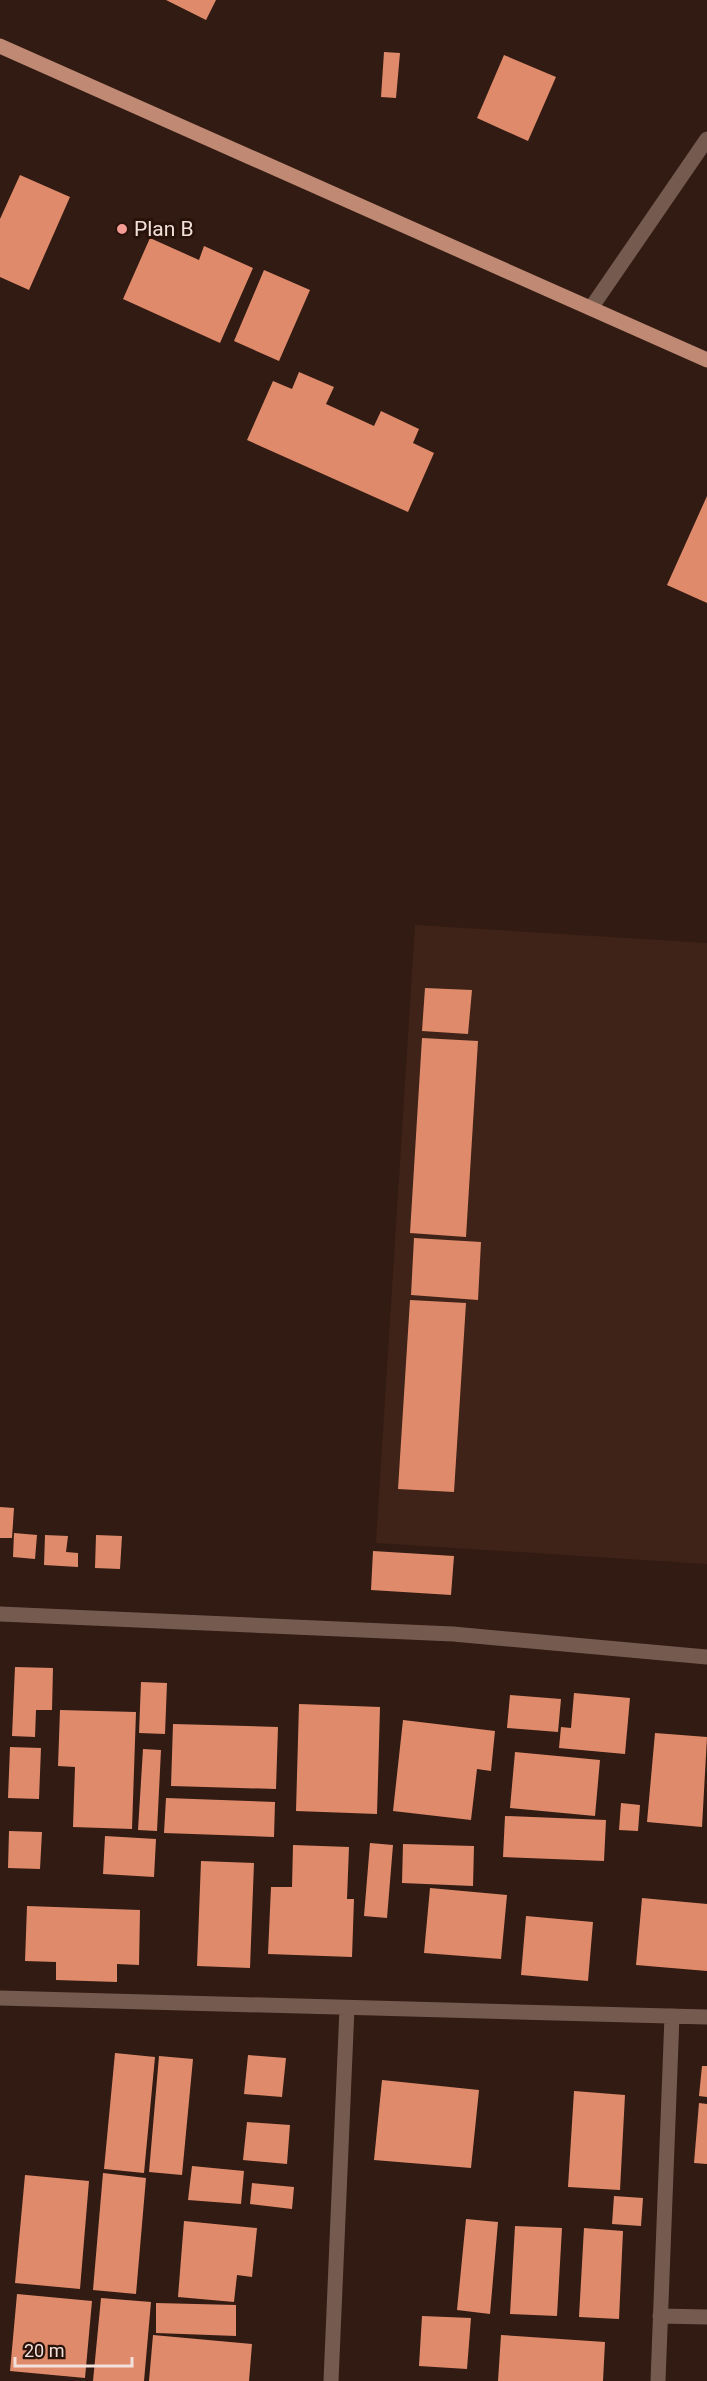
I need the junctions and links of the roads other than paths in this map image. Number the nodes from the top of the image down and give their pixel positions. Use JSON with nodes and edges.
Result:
{"nodes":[{"id":1,"x":0,"y":46,"type":"edge"},
{"id":2,"x":707,"y":139,"type":"edge"},
{"id":3,"x":591,"y":308,"type":"junction"},
{"id":4,"x":707,"y":360,"type":"edge"},
{"id":5,"x":0,"y":1614,"type":"edge"},
{"id":6,"x":707,"y":1657,"type":"edge"},
{"id":7,"x":0,"y":1998,"type":"edge"},
{"id":8,"x":347,"y":2008,"type":"junction"},
{"id":9,"x":672,"y":2016,"type":"junction"},
{"id":10,"x":707,"y":2017,"type":"edge"},
{"id":11,"x":660,"y":2316,"type":"junction"},
{"id":12,"x":707,"y":2317,"type":"edge"},
{"id":13,"x":331,"y":2381,"type":"edge"},
{"id":14,"x":658,"y":2381,"type":"edge"}],
"edges":[{"from":1,"to":3,"type":"main road"},
{"from":2,"to":3,"type":"street"},
{"from":3,"to":4,"type":"main road"},
{"from":5,"to":6,"type":"street"},
{"from":7,"to":8,"type":"street"},
{"from":8,"to":9,"type":"street"},
{"from":8,"to":13,"type":"street"},
{"from":9,"to":10,"type":"street"},
{"from":9,"to":11,"type":"street"},
{"from":11,"to":12,"type":"street"},
{"from":11,"to":14,"type":"street"}]}
